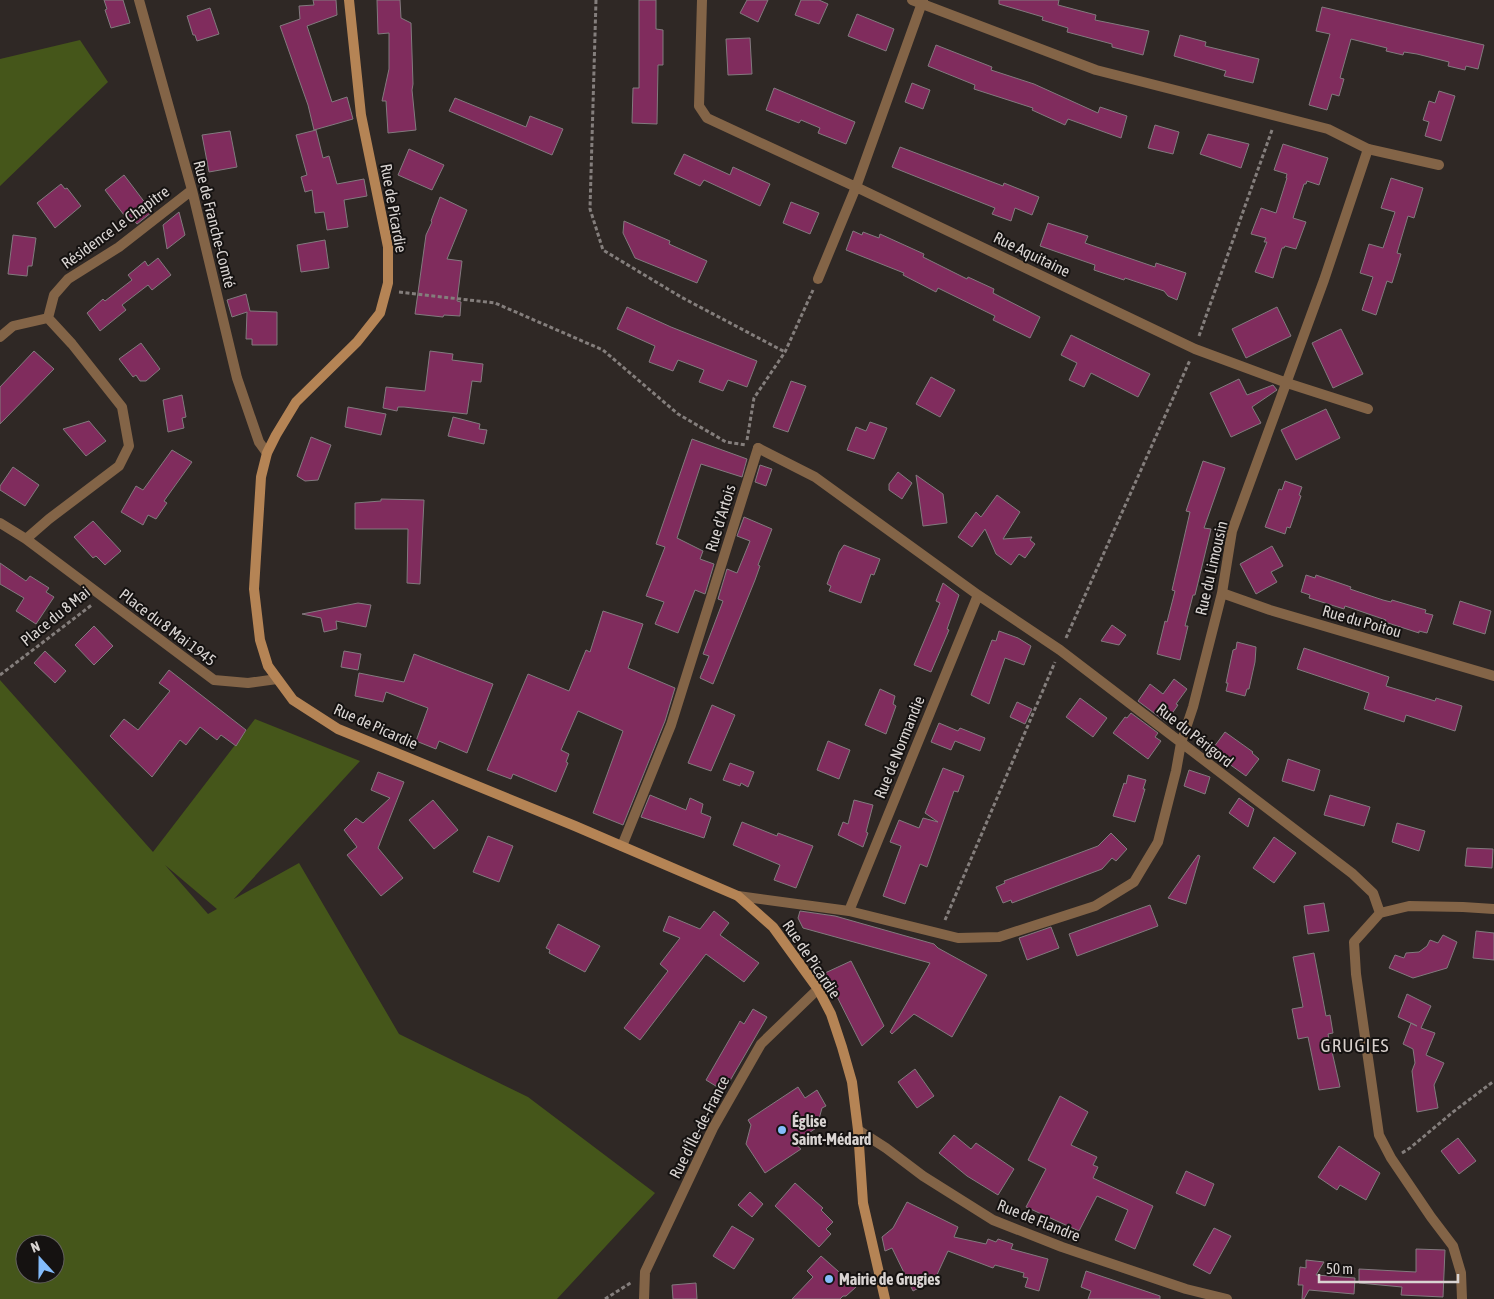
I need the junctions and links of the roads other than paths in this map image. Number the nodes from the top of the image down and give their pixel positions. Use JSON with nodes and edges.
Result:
{"nodes":[{"id":1,"x":140,"y":0,"type":"edge"},
{"id":2,"x":349,"y":0,"type":"edge"},
{"id":3,"x":702,"y":0,"type":"edge"},
{"id":4,"x":919,"y":1,"type":"edge"},
{"id":5,"x":1368,"y":149,"type":"junction"},
{"id":6,"x":1439,"y":165,"type":"dead end"},
{"id":7,"x":856,"y":186,"type":"junction"},
{"id":8,"x":192,"y":190,"type":"junction"},
{"id":9,"x":818,"y":280,"type":"road end"},
{"id":10,"x":48,"y":318,"type":"junction"},
{"id":11,"x":0,"y":337,"type":"edge"},
{"id":12,"x":1287,"y":383,"type":"junction"},
{"id":13,"x":1368,"y":409,"type":"dead end"},
{"id":14,"x":267,"y":453,"type":"junction"},
{"id":15,"x":0,"y":523,"type":"edge"},
{"id":16,"x":26,"y":539,"type":"junction"},
{"id":17,"x":1222,"y":593,"type":"junction"},
{"id":18,"x":978,"y":595,"type":"junction"},
{"id":19,"x":1494,"y":676,"type":"edge"},
{"id":20,"x":277,"y":679,"type":"junction"},
{"id":21,"x":1181,"y":743,"type":"junction"},
{"id":22,"x":622,"y":846,"type":"junction"},
{"id":23,"x":738,"y":896,"type":"junction"},
{"id":24,"x":1494,"y":909,"type":"edge"},
{"id":25,"x":848,"y":911,"type":"junction"},
{"id":26,"x":1380,"y":913,"type":"junction"},
{"id":27,"x":818,"y":989,"type":"junction"},
{"id":28,"x":858,"y":1130,"type":"junction"},
{"id":29,"x":644,"y":1299,"type":"edge"},
{"id":30,"x":885,"y":1299,"type":"edge"},
{"id":31,"x":1227,"y":1299,"type":"edge"},
{"id":32,"x":1462,"y":1299,"type":"edge"}],
"edges":[{"from":1,"to":8,"type":"street","name":"Rue de Franche-Comté"},
{"from":2,"to":14,"type":"street","name":"Rue de Picardie"},
{"from":3,"to":7,"type":"street","name":"Rue Aquitaine"},
{"from":4,"to":5,"type":"street"},
{"from":4,"to":7,"type":"street"},
{"from":5,"to":6,"type":"street"},
{"from":5,"to":12,"type":"street","name":"Rue du Limousin"},
{"from":7,"to":9,"type":"street"},
{"from":7,"to":12,"type":"street","name":"Rue Aquitaine"},
{"from":8,"to":10,"type":"street","name":"Résidence Le Chapitre"},
{"from":8,"to":14,"type":"street","name":"Rue de Franche-Comté"},
{"from":10,"to":11,"type":"street"},
{"from":10,"to":16,"type":"street"},
{"from":12,"to":13,"type":"street","name":"Rue Aquitaine"},
{"from":12,"to":17,"type":"street","name":"Rue du Limousin"},
{"from":14,"to":20,"type":"street","name":"Rue de Picardie"},
{"from":15,"to":16,"type":"street"},
{"from":16,"to":20,"type":"street","name":"Place du 8 Mai 1945"},
{"from":17,"to":19,"type":"street","name":"Rue du Poitou"},
{"from":17,"to":21,"type":"street","name":"Rue du Limousin"},
{"from":18,"to":21,"type":"street","name":"Rue du Périgord"},
{"from":18,"to":22,"type":"street","name":"Rue d'Artois"},
{"from":18,"to":25,"type":"street","name":"Rue de Normandie"},
{"from":20,"to":22,"type":"street","name":"Rue de Picardie"},
{"from":21,"to":25,"type":"street","name":"Rue du Limousin"},
{"from":21,"to":26,"type":"street","name":"Rue du Périgord"},
{"from":22,"to":23,"type":"street","name":"Rue de Picardie"},
{"from":23,"to":25,"type":"street","name":"Rue du Limousin"},
{"from":23,"to":27,"type":"street","name":"Rue de Picardie"},
{"from":24,"to":26,"type":"street"},
{"from":26,"to":32,"type":"street"},
{"from":27,"to":28,"type":"street","name":"Rue de Picardie"},
{"from":27,"to":29,"type":"street","name":"Rue d'Île-de-France"},
{"from":28,"to":30,"type":"street","name":"Rue de Picardie"},
{"from":28,"to":31,"type":"street","name":"Rue de Flandre"}]}
